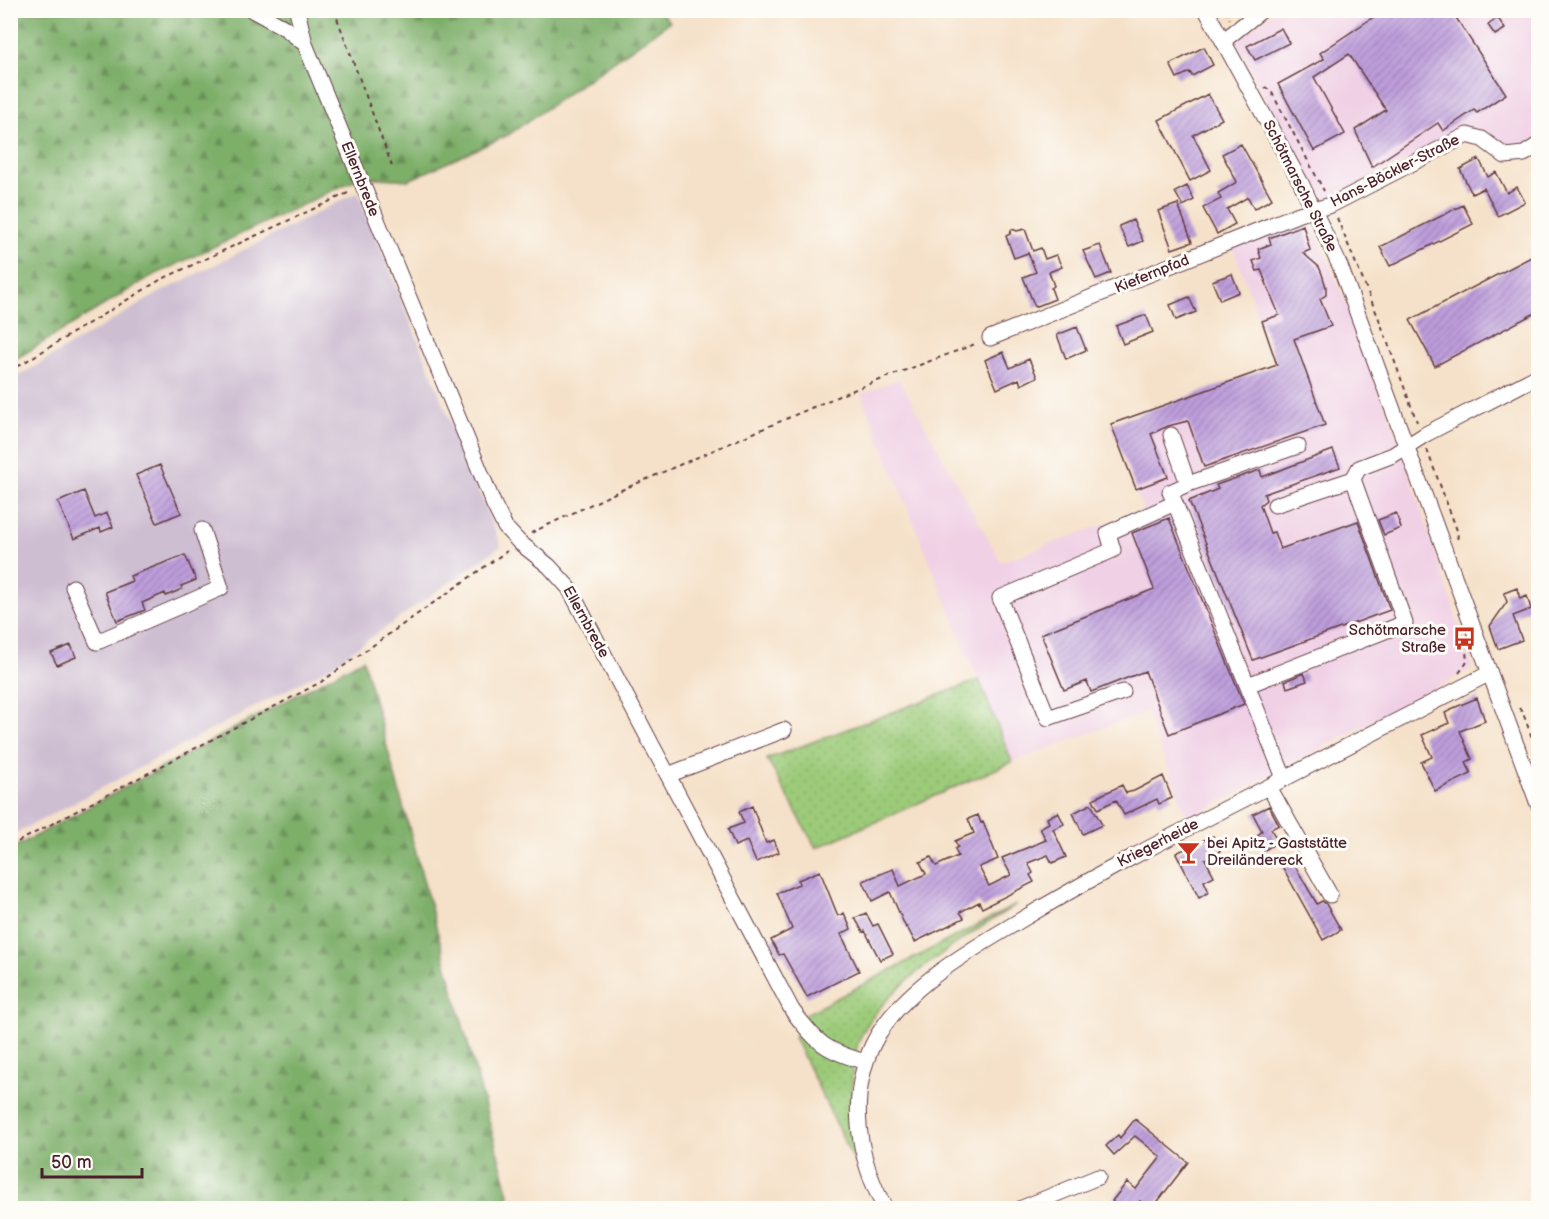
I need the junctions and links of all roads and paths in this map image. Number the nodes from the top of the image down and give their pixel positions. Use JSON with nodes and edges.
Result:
{"nodes":[{"id":1,"x":252,"y":10,"type":"edge"},
{"id":2,"x":297,"y":10,"type":"edge"},
{"id":3,"x":334,"y":10,"type":"edge"},
{"id":4,"x":1206,"y":10,"type":"edge"},
{"id":5,"x":1262,"y":10,"type":"edge"},
{"id":6,"x":1223,"y":41,"type":"junction"},
{"id":7,"x":305,"y":44,"type":"junction"},
{"id":8,"x":1539,"y":145,"type":"edge"},
{"id":9,"x":392,"y":166,"type":"dead end"},
{"id":10,"x":363,"y":186,"type":"junction"},
{"id":11,"x":1331,"y":205,"type":"junction"},
{"id":12,"x":1314,"y":210,"type":"junction"},
{"id":13,"x":990,"y":338,"type":"joint"},
{"id":14,"x":10,"y":371,"type":"edge"},
{"id":15,"x":1539,"y":376,"type":"edge"},
{"id":16,"x":1171,"y":435,"type":"dead end"},
{"id":17,"x":1422,"y":436,"type":"junction"},
{"id":18,"x":1407,"y":445,"type":"junction"},
{"id":19,"x":1298,"y":446,"type":"dead end"},
{"id":20,"x":1353,"y":479,"type":"junction"},
{"id":21,"x":1188,"y":484,"type":"junction"},
{"id":22,"x":1175,"y":503,"type":"junction"},
{"id":23,"x":1275,"y":505,"type":"dead end"},
{"id":24,"x":202,"y":530,"type":"dead end"},
{"id":25,"x":519,"y":542,"type":"junction"},
{"id":26,"x":1457,"y":550,"type":"dead end"},
{"id":27,"x":73,"y":587,"type":"dead end"},
{"id":28,"x":1490,"y":673,"type":"junction"},
{"id":29,"x":1248,"y":685,"type":"junction"},
{"id":30,"x":1124,"y":692,"type":"dead end"},
{"id":31,"x":784,"y":730,"type":"dead end"},
{"id":32,"x":1533,"y":770,"type":"edge"},
{"id":33,"x":668,"y":775,"type":"junction"},
{"id":34,"x":1284,"y":778,"type":"junction"},
{"id":35,"x":1269,"y":786,"type":"junction"},
{"id":36,"x":1539,"y":804,"type":"edge"},
{"id":37,"x":10,"y":846,"type":"edge"},
{"id":38,"x":1330,"y":895,"type":"dead end"},
{"id":39,"x":866,"y":1062,"type":"junction"},
{"id":40,"x":1098,"y":1177,"type":"dead end"},
{"id":41,"x":885,"y":1209,"type":"edge"},
{"id":42,"x":1022,"y":1209,"type":"edge"}],
"edges":[{"from":1,"to":7,"type":"street"},
{"from":2,"to":7,"type":"street","name":"Ellernbrede"},
{"from":3,"to":9,"type":"path"},
{"from":4,"to":6,"type":"street","name":"Schötmarsche Straße"},
{"from":5,"to":6,"type":"street"},
{"from":6,"to":12,"type":"street","name":"Schötmarsche Straße"},
{"from":7,"to":10,"type":"street","name":"Ellernbrede"},
{"from":8,"to":11,"type":"street","name":"Hans-Böckler-Straße"},
{"from":10,"to":14,"type":"path"},
{"from":10,"to":25,"type":"street","name":"Ellernbrede"},
{"from":11,"to":12,"type":"street","name":"Hans-Böckler-Straße"},
{"from":11,"to":17,"type":"path"},
{"from":12,"to":13,"type":"street","name":"Kiefernpfad"},
{"from":12,"to":18,"type":"street","name":"Schötmarsche Straße"},
{"from":13,"to":25,"type":"path"},
{"from":15,"to":17,"type":"street"},
{"from":16,"to":21,"type":"street"},
{"from":17,"to":18,"type":"street"},
{"from":17,"to":26,"type":"path"},
{"from":18,"to":20,"type":"street"},
{"from":18,"to":28,"type":"street","name":"Schötmarsche Straße"},
{"from":19,"to":21,"type":"street"},
{"from":20,"to":23,"type":"street"},
{"from":20,"to":29,"type":"street"},
{"from":21,"to":22,"type":"street"},
{"from":22,"to":29,"type":"street"},
{"from":22,"to":30,"type":"street"},
{"from":24,"to":27,"type":"street"},
{"from":25,"to":33,"type":"street","name":"Ellernbrede"},
{"from":25,"to":37,"type":"path"},
{"from":28,"to":32,"type":"street","name":"Schötmarsche Straße"},
{"from":28,"to":34,"type":"street","name":"Kriegerheide"},
{"from":29,"to":34,"type":"street"},
{"from":31,"to":33,"type":"street"},
{"from":32,"to":36,"type":"street","name":"Schötmarsche Straße"},
{"from":33,"to":39,"type":"street","name":"Ellernbrede"},
{"from":34,"to":35,"type":"street","name":"Kriegerheide"},
{"from":35,"to":38,"type":"street"},
{"from":35,"to":39,"type":"street","name":"Kriegerheide"},
{"from":39,"to":41,"type":"street","name":"Kriegerheide"},
{"from":40,"to":42,"type":"street"}]}
